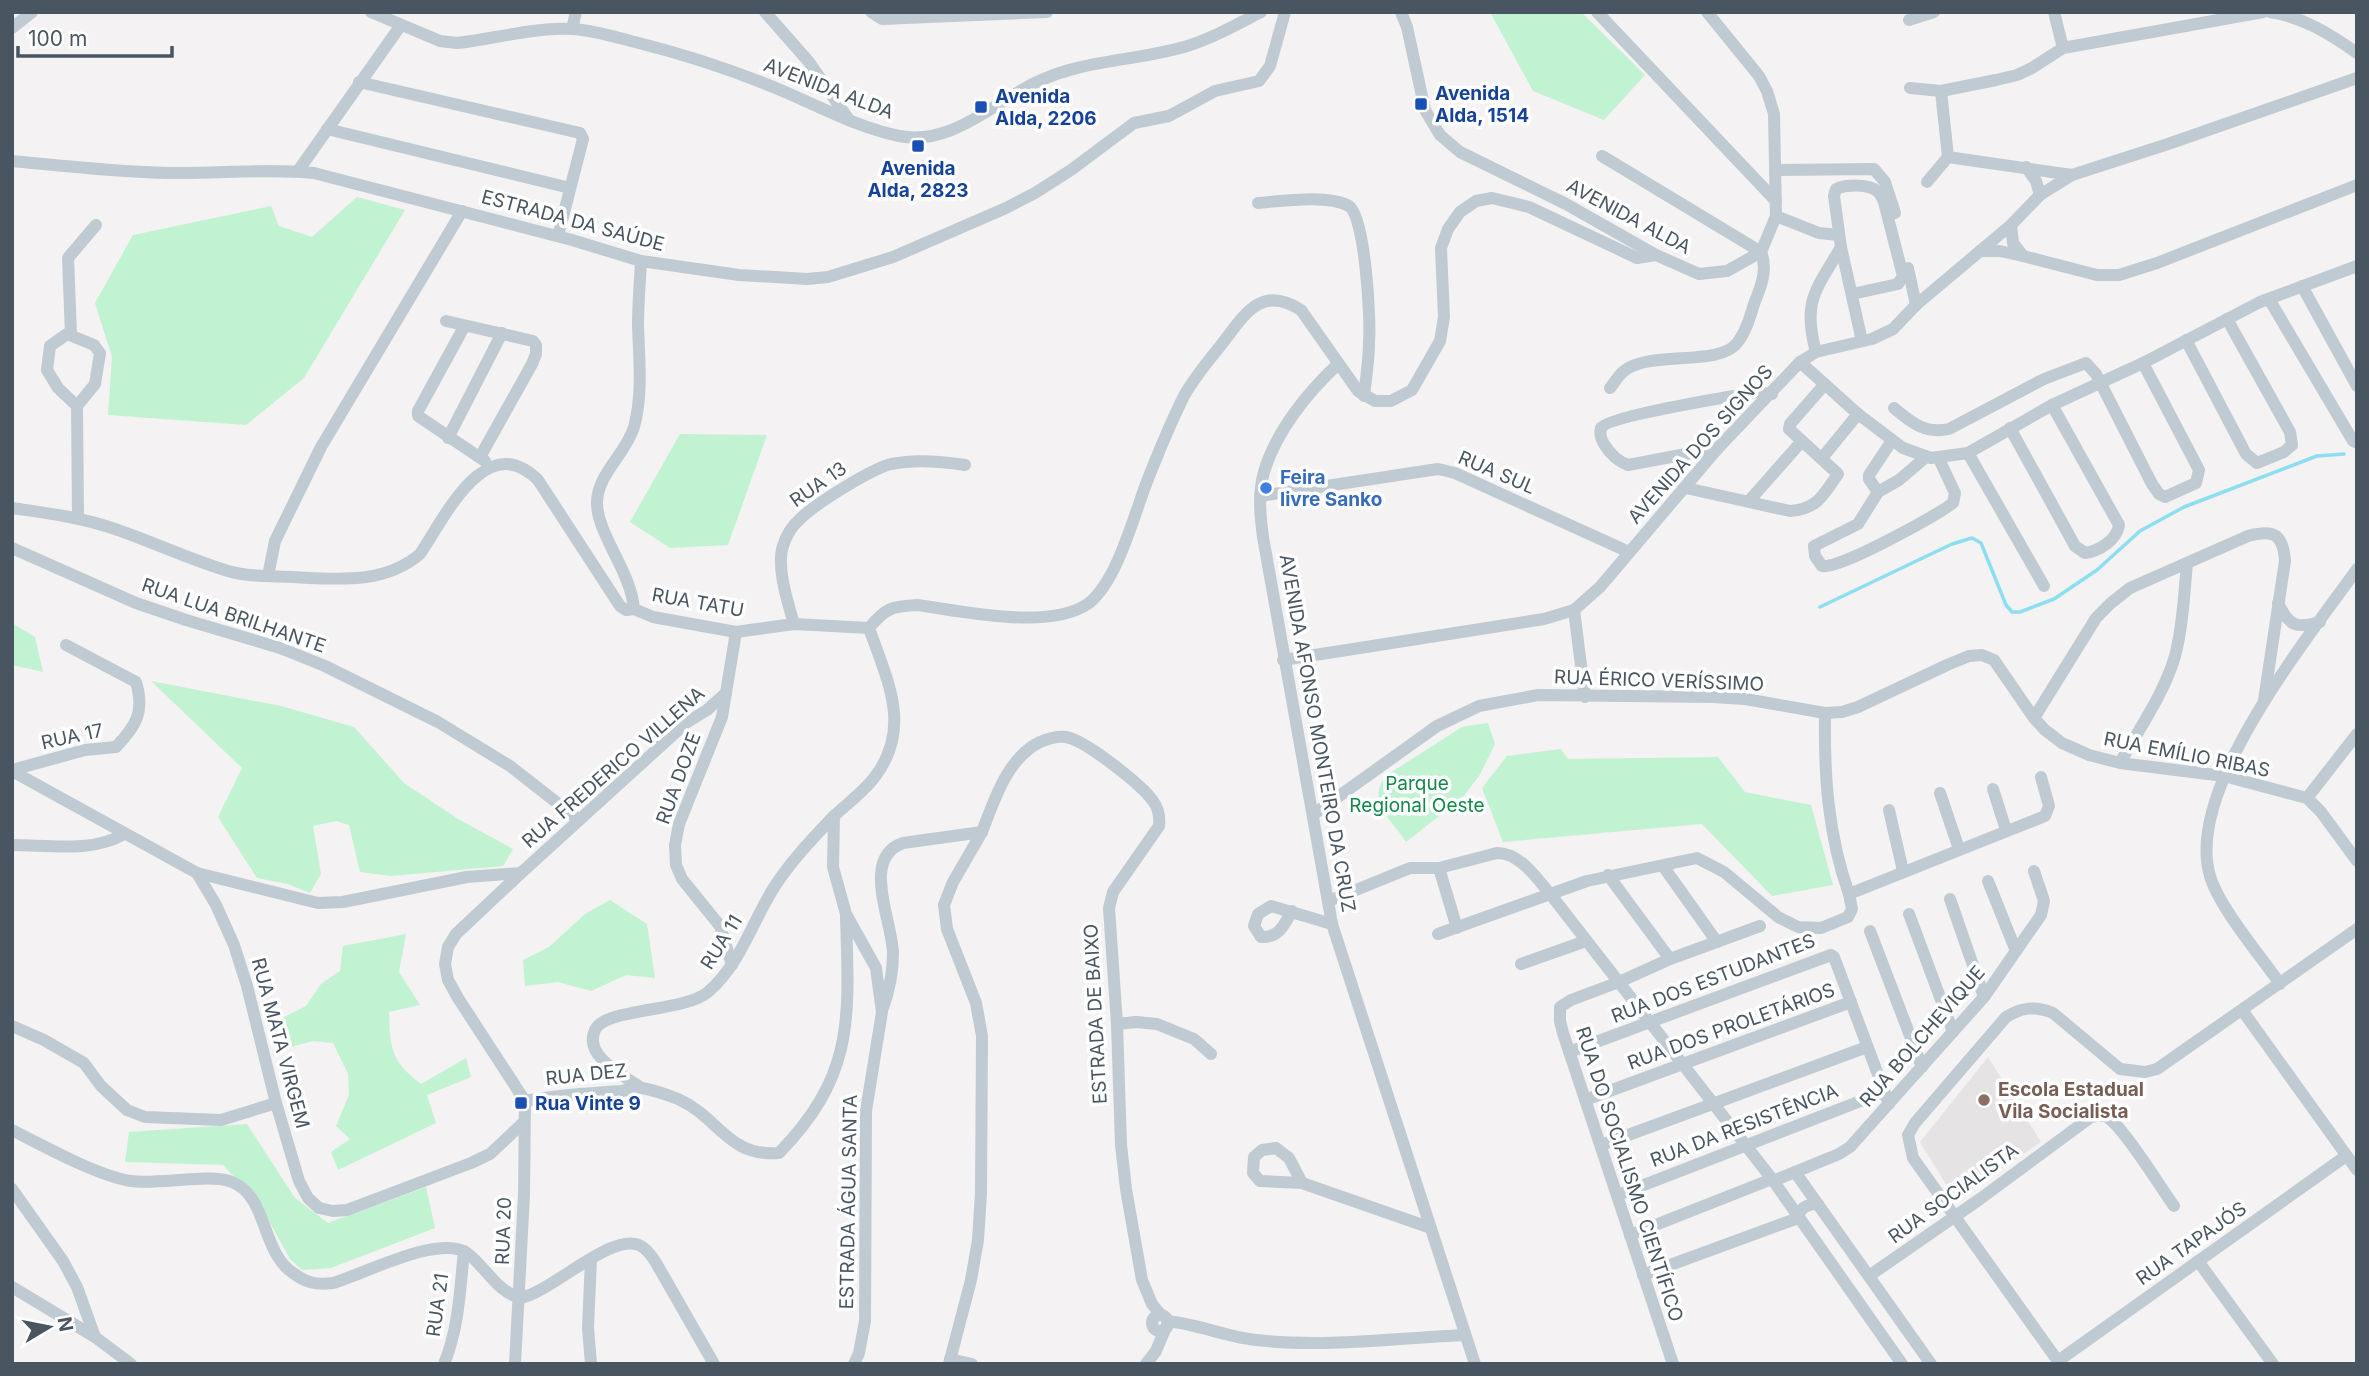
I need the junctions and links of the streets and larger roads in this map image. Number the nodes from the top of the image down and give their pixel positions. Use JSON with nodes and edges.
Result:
{"nodes":[{"id":1,"x":32,"y":12,"type":"edge"},
{"id":2,"x":371,"y":12,"type":"edge"},
{"id":3,"x":576,"y":12,"type":"edge"},
{"id":4,"x":765,"y":12,"type":"edge"},
{"id":5,"x":871,"y":12,"type":"edge"},
{"id":6,"x":1047,"y":12,"type":"edge"},
{"id":7,"x":1261,"y":12,"type":"edge"},
{"id":8,"x":1285,"y":12,"type":"edge"},
{"id":9,"x":1401,"y":12,"type":"edge"},
{"id":10,"x":1597,"y":12,"type":"edge"},
{"id":11,"x":1934,"y":12,"type":"edge"},
{"id":12,"x":2054,"y":12,"type":"edge"},
{"id":13,"x":2263,"y":12,"type":"edge"},
{"id":14,"x":2270,"y":12,"type":"edge"},
{"id":15,"x":1706,"y":13,"type":"edge"},
{"id":16,"x":1909,"y":20,"type":"dead end"},
{"id":17,"x":401,"y":25,"type":"junction"},
{"id":18,"x":12,"y":28,"type":"edge"},
{"id":19,"x":572,"y":29,"type":"junction"},
{"id":20,"x":2063,"y":48,"type":"junction"},
{"id":21,"x":2357,"y":53,"type":"edge"},
{"id":22,"x":2357,"y":78,"type":"edge"},
{"id":23,"x":359,"y":82,"type":"junction"},
{"id":24,"x":1910,"y":88,"type":"dead end"},
{"id":25,"x":1941,"y":91,"type":"junction"},
{"id":26,"x":849,"y":120,"type":"junction"},
{"id":27,"x":327,"y":129,"type":"junction"},
{"id":28,"x":1602,"y":156,"type":"dead end"},
{"id":29,"x":1948,"y":157,"type":"junction"},
{"id":30,"x":12,"y":161,"type":"edge"},
{"id":31,"x":2026,"y":167,"type":"junction"},
{"id":32,"x":1776,"y":170,"type":"junction"},
{"id":33,"x":298,"y":171,"type":"junction"},
{"id":34,"x":2072,"y":175,"type":"junction"},
{"id":35,"x":1927,"y":182,"type":"dead end"},
{"id":36,"x":2357,"y":185,"type":"edge"},
{"id":37,"x":570,"y":188,"type":"junction"},
{"id":38,"x":2040,"y":195,"type":"junction"},
{"id":39,"x":1776,"y":201,"type":"junction"},
{"id":40,"x":1258,"y":203,"type":"dead end"},
{"id":41,"x":462,"y":211,"type":"junction"},
{"id":42,"x":1776,"y":216,"type":"junction"},
{"id":43,"x":96,"y":225,"type":"dead end"},
{"id":44,"x":2011,"y":225,"type":"junction"},
{"id":45,"x":558,"y":236,"type":"junction"},
{"id":46,"x":1840,"y":241,"type":"junction"},
{"id":47,"x":1980,"y":251,"type":"junction"},
{"id":48,"x":1761,"y":252,"type":"junction"},
{"id":49,"x":1656,"y":255,"type":"junction"},
{"id":50,"x":2023,"y":256,"type":"junction"},
{"id":51,"x":641,"y":261,"type":"junction"},
{"id":52,"x":2357,"y":265,"type":"edge"},
{"id":53,"x":2302,"y":286,"type":"junction"},
{"id":54,"x":1852,"y":294,"type":"junction"},
{"id":55,"x":2269,"y":299,"type":"junction"},
{"id":56,"x":1916,"y":305,"type":"junction"},
{"id":57,"x":2227,"y":319,"type":"junction"},
{"id":58,"x":446,"y":321,"type":"dead end"},
{"id":59,"x":464,"y":327,"type":"junction"},
{"id":60,"x":502,"y":332,"type":"junction"},
{"id":61,"x":71,"y":334,"type":"junction"},
{"id":62,"x":2186,"y":340,"type":"junction"},
{"id":63,"x":1861,"y":341,"type":"junction"},
{"id":64,"x":1816,"y":352,"type":"junction"},
{"id":65,"x":1800,"y":362,"type":"junction"},
{"id":66,"x":2143,"y":363,"type":"junction"},
{"id":67,"x":1338,"y":364,"type":"junction"},
{"id":68,"x":2101,"y":382,"type":"junction"},
{"id":69,"x":1825,"y":384,"type":"junction"},
{"id":70,"x":2357,"y":386,"type":"edge"},
{"id":71,"x":1610,"y":388,"type":"dead end"},
{"id":72,"x":1772,"y":394,"type":"junction"},
{"id":73,"x":1364,"y":396,"type":"junction"},
{"id":74,"x":2052,"y":405,"type":"junction"},
{"id":75,"x":77,"y":406,"type":"junction"},
{"id":76,"x":1894,"y":408,"type":"dead end"},
{"id":77,"x":1858,"y":415,"type":"junction"},
{"id":78,"x":2010,"y":428,"type":"junction"},
{"id":79,"x":448,"y":438,"type":"junction"},
{"id":80,"x":1802,"y":442,"type":"junction"},
{"id":81,"x":1891,"y":442,"type":"junction"},
{"id":82,"x":2357,"y":443,"type":"edge"},
{"id":83,"x":1718,"y":448,"type":"junction"},
{"id":84,"x":1969,"y":453,"type":"junction"},
{"id":85,"x":1932,"y":457,"type":"junction"},
{"id":86,"x":1822,"y":458,"type":"junction"},
{"id":87,"x":485,"y":462,"type":"junction"},
{"id":88,"x":965,"y":465,"type":"dead end"},
{"id":89,"x":1686,"y":488,"type":"junction"},
{"id":90,"x":1878,"y":492,"type":"junction"},
{"id":91,"x":1260,"y":496,"type":"junction"},
{"id":92,"x":1749,"y":500,"type":"junction"},
{"id":93,"x":12,"y":508,"type":"edge"},
{"id":94,"x":78,"y":518,"type":"junction"},
{"id":95,"x":12,"y":548,"type":"edge"},
{"id":96,"x":1629,"y":552,"type":"junction"},
{"id":97,"x":2187,"y":564,"type":"junction"},
{"id":98,"x":2357,"y":569,"type":"edge"},
{"id":99,"x":268,"y":576,"type":"junction"},
{"id":100,"x":2044,"y":586,"type":"dead end"},
{"id":101,"x":2278,"y":603,"type":"junction"},
{"id":102,"x":635,"y":608,"type":"junction"},
{"id":103,"x":1574,"y":610,"type":"junction"},
{"id":104,"x":2320,"y":622,"type":"junction"},
{"id":105,"x":794,"y":624,"type":"junction"},
{"id":106,"x":869,"y":628,"type":"junction"},
{"id":107,"x":736,"y":632,"type":"junction"},
{"id":108,"x":66,"y":645,"type":"dead end"},
{"id":109,"x":1283,"y":660,"type":"junction"},
{"id":110,"x":726,"y":693,"type":"junction"},
{"id":111,"x":1585,"y":697,"type":"junction"},
{"id":112,"x":2264,"y":700,"type":"junction"},
{"id":113,"x":1825,"y":713,"type":"junction"},
{"id":114,"x":2034,"y":718,"type":"junction"},
{"id":115,"x":2357,"y":734,"type":"edge"},
{"id":116,"x":2120,"y":763,"type":"junction"},
{"id":117,"x":12,"y":770,"type":"edge"},
{"id":118,"x":2224,"y":776,"type":"junction"},
{"id":119,"x":2041,"y":777,"type":"dead end"},
{"id":120,"x":1993,"y":789,"type":"dead end"},
{"id":121,"x":1940,"y":793,"type":"dead end"},
{"id":122,"x":2307,"y":798,"type":"junction"},
{"id":123,"x":1889,"y":810,"type":"dead end"},
{"id":124,"x":1314,"y":814,"type":"junction"},
{"id":125,"x":834,"y":816,"type":"junction"},
{"id":126,"x":579,"y":820,"type":"junction"},
{"id":127,"x":2006,"y":830,"type":"junction"},
{"id":128,"x":982,"y":832,"type":"junction"},
{"id":129,"x":124,"y":834,"type":"junction"},
{"id":130,"x":12,"y":845,"type":"edge"},
{"id":131,"x":1959,"y":849,"type":"junction"},
{"id":132,"x":2357,"y":861,"type":"edge"},
{"id":133,"x":1663,"y":866,"type":"junction"},
{"id":134,"x":1439,"y":868,"type":"junction"},
{"id":135,"x":1903,"y":871,"type":"junction"},
{"id":136,"x":2034,"y":871,"type":"dead end"},
{"id":137,"x":197,"y":873,"type":"junction"},
{"id":138,"x":521,"y":873,"type":"junction"},
{"id":139,"x":1608,"y":875,"type":"junction"},
{"id":140,"x":1988,"y":881,"type":"dead end"},
{"id":141,"x":1850,"y":894,"type":"junction"},
{"id":142,"x":1551,"y":895,"type":"junction"},
{"id":143,"x":1950,"y":899,"type":"dead end"},
{"id":144,"x":1329,"y":901,"type":"junction"},
{"id":145,"x":1292,"y":911,"type":"dead end"},
{"id":146,"x":846,"y":914,"type":"junction"},
{"id":147,"x":1909,"y":914,"type":"dead end"},
{"id":148,"x":1332,"y":925,"type":"junction"},
{"id":149,"x":1760,"y":926,"type":"dead end"},
{"id":150,"x":1457,"y":928,"type":"junction"},
{"id":151,"x":2357,"y":929,"type":"edge"},
{"id":152,"x":1870,"y":931,"type":"dead end"},
{"id":153,"x":1438,"y":934,"type":"dead end"},
{"id":154,"x":1587,"y":941,"type":"junction"},
{"id":155,"x":1717,"y":942,"type":"junction"},
{"id":156,"x":2016,"y":951,"type":"junction"},
{"id":157,"x":1670,"y":959,"type":"junction"},
{"id":158,"x":1521,"y":964,"type":"dead end"},
{"id":159,"x":732,"y":965,"type":"junction"},
{"id":160,"x":1619,"y":982,"type":"junction"},
{"id":161,"x":2280,"y":984,"type":"junction"},
{"id":162,"x":1983,"y":997,"type":"junction"},
{"id":163,"x":1851,"y":1002,"type":"junction"},
{"id":164,"x":2242,"y":1010,"type":"junction"},
{"id":165,"x":882,"y":1012,"type":"junction"},
{"id":166,"x":1651,"y":1023,"type":"junction"},
{"id":167,"x":1117,"y":1024,"type":"junction"},
{"id":168,"x":12,"y":1026,"type":"edge"},
{"id":169,"x":1953,"y":1032,"type":"junction"},
{"id":170,"x":1867,"y":1047,"type":"junction"},
{"id":171,"x":1569,"y":1052,"type":"junction"},
{"id":172,"x":1210,"y":1054,"type":"dead end"},
{"id":173,"x":1683,"y":1065,"type":"junction"},
{"id":174,"x":1922,"y":1067,"type":"junction"},
{"id":175,"x":640,"y":1087,"type":"junction"},
{"id":176,"x":1887,"y":1098,"type":"junction"},
{"id":177,"x":1585,"y":1100,"type":"junction"},
{"id":178,"x":525,"y":1101,"type":"junction"},
{"id":179,"x":276,"y":1103,"type":"junction"},
{"id":180,"x":1714,"y":1104,"type":"junction"},
{"id":181,"x":524,"y":1122,"type":"junction"},
{"id":182,"x":12,"y":1130,"type":"edge"},
{"id":183,"x":1601,"y":1145,"type":"junction"},
{"id":184,"x":1746,"y":1145,"type":"junction"},
{"id":185,"x":2346,"y":1156,"type":"junction"},
{"id":186,"x":2357,"y":1170,"type":"edge"},
{"id":187,"x":1795,"y":1172,"type":"junction"},
{"id":188,"x":1772,"y":1180,"type":"junction"},
{"id":189,"x":1302,"y":1183,"type":"dead end"},
{"id":190,"x":12,"y":1189,"type":"edge"},
{"id":191,"x":1618,"y":1195,"type":"junction"},
{"id":192,"x":1818,"y":1204,"type":"junction"},
{"id":193,"x":2174,"y":1206,"type":"dead end"},
{"id":194,"x":1954,"y":1216,"type":"junction"},
{"id":195,"x":1798,"y":1218,"type":"junction"},
{"id":196,"x":1431,"y":1228,"type":"junction"},
{"id":197,"x":1630,"y":1235,"type":"junction"},
{"id":198,"x":1847,"y":1245,"type":"junction"},
{"id":199,"x":464,"y":1251,"type":"junction"},
{"id":200,"x":1827,"y":1258,"type":"junction"},
{"id":201,"x":590,"y":1259,"type":"junction"},
{"id":202,"x":2198,"y":1261,"type":"junction"},
{"id":203,"x":1860,"y":1264,"type":"junction"},
{"id":204,"x":1643,"y":1275,"type":"junction"},
{"id":205,"x":1869,"y":1276,"type":"junction"},
{"id":206,"x":1841,"y":1277,"type":"junction"},
{"id":207,"x":12,"y":1287,"type":"edge"},
{"id":208,"x":520,"y":1298,"type":"junction"},
{"id":209,"x":1160,"y":1322,"type":"junction"},
{"id":210,"x":1465,"y":1335,"type":"junction"},
{"id":211,"x":95,"y":1337,"type":"junction"},
{"id":212,"x":1147,"y":1361,"type":"edge"},
{"id":213,"x":949,"y":1362,"type":"edge"},
{"id":214,"x":2059,"y":1362,"type":"edge"},
{"id":215,"x":131,"y":1364,"type":"edge"},
{"id":216,"x":444,"y":1364,"type":"edge"},
{"id":217,"x":515,"y":1364,"type":"edge"},
{"id":218,"x":591,"y":1364,"type":"edge"},
{"id":219,"x":715,"y":1364,"type":"edge"},
{"id":220,"x":854,"y":1364,"type":"edge"},
{"id":221,"x":972,"y":1364,"type":"edge"},
{"id":222,"x":1475,"y":1364,"type":"edge"},
{"id":223,"x":1673,"y":1364,"type":"edge"},
{"id":224,"x":1902,"y":1364,"type":"edge"},
{"id":225,"x":1931,"y":1364,"type":"edge"},
{"id":226,"x":2273,"y":1364,"type":"edge"}],
"edges":[{"from":1,"to":18,"type":"street"},
{"from":2,"to":17,"type":"street","name":"AVENIDA ALDA"},
{"from":3,"to":19,"type":"street"},
{"from":4,"to":26,"type":"street"},
{"from":5,"to":6,"type":"street"},
{"from":7,"to":26,"type":"street","name":"AVENIDA ALDA"},
{"from":8,"to":51,"type":"street","name":"ESTRADA DA SAÚDE"},
{"from":9,"to":49,"type":"street","name":"AVENIDA ALDA"},
{"from":10,"to":39,"type":"street"},
{"from":11,"to":16,"type":"street"},
{"from":12,"to":20,"type":"street"},
{"from":13,"to":20,"type":"street"},
{"from":14,"to":21,"type":"street"},
{"from":15,"to":32,"type":"street"},
{"from":17,"to":19,"type":"street","name":"AVENIDA ALDA"},
{"from":17,"to":23,"type":"street"},
{"from":19,"to":26,"type":"street","name":"AVENIDA ALDA"},
{"from":20,"to":25,"type":"street"},
{"from":22,"to":34,"type":"street"},
{"from":23,"to":27,"type":"street"},
{"from":23,"to":37,"type":"street"},
{"from":24,"to":25,"type":"street"},
{"from":25,"to":29,"type":"street"},
{"from":27,"to":33,"type":"street"},
{"from":27,"to":37,"type":"street"},
{"from":28,"to":48,"type":"street"},
{"from":29,"to":31,"type":"street"},
{"from":29,"to":35,"type":"street"},
{"from":30,"to":33,"type":"street","name":"ESTRADA DA SAÚDE"},
{"from":31,"to":34,"type":"street"},
{"from":31,"to":38,"type":"street"},
{"from":32,"to":39,"type":"street"},
{"from":32,"to":56,"type":"street"},
{"from":33,"to":41,"type":"street","name":"ESTRADA DA SAÚDE"},
{"from":34,"to":38,"type":"street","name":"AVENIDA DOS SIGNOS"},
{"from":36,"to":50,"type":"street"},
{"from":37,"to":45,"type":"street"},
{"from":38,"to":44,"type":"street","name":"AVENIDA DOS SIGNOS"},
{"from":39,"to":42,"type":"street"},
{"from":40,"to":73,"type":"street"},
{"from":41,"to":45,"type":"street","name":"ESTRADA DA SAÚDE"},
{"from":41,"to":99,"type":"street"},
{"from":42,"to":46,"type":"street"},
{"from":42,"to":48,"type":"street"},
{"from":43,"to":61,"type":"street"},
{"from":44,"to":47,"type":"street","name":"AVENIDA DOS SIGNOS"},
{"from":44,"to":50,"type":"street"},
{"from":45,"to":51,"type":"street","name":"ESTRADA DA SAÚDE"},
{"from":46,"to":54,"type":"street"},
{"from":46,"to":54,"type":"street"},
{"from":46,"to":64,"type":"street"},
{"from":47,"to":50,"type":"street"},
{"from":47,"to":56,"type":"street","name":"AVENIDA DOS SIGNOS"},
{"from":48,"to":49,"type":"street","name":"AVENIDA ALDA"},
{"from":48,"to":71,"type":"street"},
{"from":49,"to":73,"type":"street"},
{"from":51,"to":102,"type":"street","name":"RUA TATU"},
{"from":52,"to":53,"type":"street"},
{"from":53,"to":55,"type":"street"},
{"from":53,"to":70,"type":"street"},
{"from":54,"to":63,"type":"street"},
{"from":55,"to":57,"type":"street"},
{"from":55,"to":82,"type":"street"},
{"from":56,"to":63,"type":"street","name":"AVENIDA DOS SIGNOS"},
{"from":57,"to":62,"type":"street"},
{"from":57,"to":62,"type":"street"},
{"from":58,"to":59,"type":"street"},
{"from":59,"to":60,"type":"street"},
{"from":59,"to":79,"type":"street"},
{"from":60,"to":79,"type":"street"},
{"from":60,"to":87,"type":"street"},
{"from":61,"to":75,"type":"street"},
{"from":61,"to":75,"type":"street"},
{"from":62,"to":66,"type":"street"},
{"from":63,"to":64,"type":"street","name":"AVENIDA DOS SIGNOS"},
{"from":64,"to":65,"type":"street","name":"AVENIDA DOS SIGNOS"},
{"from":65,"to":69,"type":"street"},
{"from":65,"to":72,"type":"street","name":"AVENIDA DOS SIGNOS"},
{"from":66,"to":68,"type":"street"},
{"from":66,"to":68,"type":"street"},
{"from":67,"to":73,"type":"street"},
{"from":67,"to":91,"type":"street","name":"AVENIDA AFONSO MONTEIRO DA CRUZ"},
{"from":67,"to":106,"type":"street"},
{"from":68,"to":74,"type":"street"},
{"from":68,"to":76,"type":"street"},
{"from":69,"to":77,"type":"street"},
{"from":69,"to":80,"type":"street"},
{"from":72,"to":83,"type":"street","name":"AVENIDA DOS SIGNOS"},
{"from":72,"to":83,"type":"street"},
{"from":74,"to":78,"type":"street"},
{"from":74,"to":78,"type":"street"},
{"from":75,"to":94,"type":"street"},
{"from":77,"to":81,"type":"street"},
{"from":77,"to":86,"type":"street"},
{"from":78,"to":84,"type":"street"},
{"from":79,"to":87,"type":"street"},
{"from":80,"to":86,"type":"street"},
{"from":80,"to":92,"type":"street"},
{"from":81,"to":85,"type":"street"},
{"from":81,"to":90,"type":"street"},
{"from":83,"to":89,"type":"street","name":"AVENIDA DOS SIGNOS"},
{"from":84,"to":85,"type":"street"},
{"from":84,"to":100,"type":"street"},
{"from":85,"to":90,"type":"street"},
{"from":85,"to":90,"type":"street"},
{"from":86,"to":92,"type":"street"},
{"from":87,"to":99,"type":"street"},
{"from":87,"to":102,"type":"street"},
{"from":88,"to":105,"type":"street","name":"RUA 13"},
{"from":89,"to":92,"type":"street"},
{"from":89,"to":96,"type":"street","name":"AVENIDA DOS SIGNOS"},
{"from":91,"to":96,"type":"street","name":"RUA SUL"},
{"from":91,"to":109,"type":"street","name":"AVENIDA AFONSO MONTEIRO DA CRUZ"},
{"from":93,"to":94,"type":"street"},
{"from":94,"to":99,"type":"street"},
{"from":95,"to":126,"type":"street","name":"RUA LUA BRILHANTE"},
{"from":96,"to":103,"type":"street","name":"AVENIDA DOS SIGNOS"},
{"from":97,"to":101,"type":"street"},
{"from":97,"to":114,"type":"street"},
{"from":97,"to":116,"type":"street"},
{"from":98,"to":104,"type":"street"},
{"from":101,"to":104,"type":"street"},
{"from":101,"to":112,"type":"street"},
{"from":102,"to":107,"type":"street","name":"RUA TATU"},
{"from":103,"to":109,"type":"street","name":"AVENIDA DOS SIGNOS"},
{"from":103,"to":111,"type":"street"},
{"from":104,"to":112,"type":"street"},
{"from":105,"to":106,"type":"street","name":"RUA TATU"},
{"from":105,"to":107,"type":"street","name":"RUA TATU"},
{"from":106,"to":125,"type":"street"},
{"from":107,"to":110,"type":"street","name":"RUA DOZE"},
{"from":108,"to":117,"type":"street","name":"RUA 17"},
{"from":109,"to":124,"type":"street","name":"AVENIDA AFONSO MONTEIRO DA CRUZ"},
{"from":110,"to":126,"type":"street","name":"RUA FREDERICO VILLENA"},
{"from":110,"to":159,"type":"street","name":"RUA DOZE"},
{"from":111,"to":113,"type":"street","name":"RUA ÉRICO VERÍSSIMO"},
{"from":111,"to":124,"type":"street","name":"RUA ÉRICO VERÍSSIMO"},
{"from":112,"to":118,"type":"street"},
{"from":113,"to":114,"type":"street","name":"RUA ÉRICO VERÍSSIMO"},
{"from":113,"to":141,"type":"street"},
{"from":114,"to":116,"type":"street","name":"RUA EMÍLIO RIBAS"},
{"from":115,"to":122,"type":"street"},
{"from":116,"to":118,"type":"street","name":"RUA EMÍLIO RIBAS"},
{"from":117,"to":129,"type":"street"},
{"from":118,"to":122,"type":"street","name":"RUA EMÍLIO RIBAS"},
{"from":118,"to":161,"type":"street"},
{"from":119,"to":127,"type":"street"},
{"from":120,"to":127,"type":"street"},
{"from":121,"to":131,"type":"street"},
{"from":122,"to":132,"type":"street"},
{"from":123,"to":135,"type":"street"},
{"from":124,"to":144,"type":"street","name":"AVENIDA AFONSO MONTEIRO DA CRUZ"},
{"from":125,"to":146,"type":"street","name":"ESTRADA ÁGUA SANTA"},
{"from":125,"to":159,"type":"street","name":"RUA 11"},
{"from":126,"to":138,"type":"street","name":"RUA FREDERICO VILLENA"},
{"from":127,"to":131,"type":"street"},
{"from":128,"to":165,"type":"street"},
{"from":128,"to":167,"type":"street","name":"ESTRADA DE BAIXO"},
{"from":128,"to":213,"type":"street"},
{"from":129,"to":130,"type":"street"},
{"from":129,"to":137,"type":"street"},
{"from":131,"to":135,"type":"street"},
{"from":133,"to":139,"type":"street"},
{"from":133,"to":141,"type":"street"},
{"from":133,"to":155,"type":"street"},
{"from":134,"to":142,"type":"street"},
{"from":134,"to":144,"type":"street"},
{"from":134,"to":150,"type":"street"},
{"from":135,"to":141,"type":"street"},
{"from":136,"to":156,"type":"street","name":"RUA BOLCHEVIQUE"},
{"from":137,"to":138,"type":"street","name":"RUA FREDERICO VILLENA"},
{"from":137,"to":179,"type":"street","name":"RUA MATA VIRGEM"},
{"from":138,"to":178,"type":"street","name":"RUA DEZ"},
{"from":139,"to":142,"type":"street"},
{"from":139,"to":157,"type":"street"},
{"from":140,"to":156,"type":"street"},
{"from":142,"to":150,"type":"street"},
{"from":142,"to":154,"type":"street"},
{"from":143,"to":162,"type":"street"},
{"from":144,"to":148,"type":"street","name":"AVENIDA AFONSO MONTEIRO DA CRUZ"},
{"from":145,"to":148,"type":"street"},
{"from":146,"to":165,"type":"street","name":"ESTRADA ÁGUA SANTA"},
{"from":146,"to":175,"type":"street","name":"RUA DEZ"},
{"from":147,"to":169,"type":"street"},
{"from":148,"to":196,"type":"street","name":"AVENIDA AFONSO MONTEIRO DA CRUZ"},
{"from":149,"to":155,"type":"street"},
{"from":150,"to":153,"type":"street"},
{"from":151,"to":161,"type":"street"},
{"from":152,"to":174,"type":"street"},
{"from":154,"to":158,"type":"street"},
{"from":154,"to":160,"type":"street"},
{"from":155,"to":157,"type":"street"},
{"from":156,"to":162,"type":"street","name":"RUA BOLCHEVIQUE"},
{"from":157,"to":160,"type":"street"},
{"from":159,"to":175,"type":"street","name":"RUA 11"},
{"from":160,"to":166,"type":"street"},
{"from":160,"to":171,"type":"street","name":"RUA DO SOCIALISMO CIENTÍFICO"},
{"from":161,"to":164,"type":"street"},
{"from":162,"to":169,"type":"street","name":"RUA BOLCHEVIQUE"},
{"from":163,"to":166,"type":"street","name":"RUA DOS ESTUDANTES"},
{"from":163,"to":170,"type":"street"},
{"from":163,"to":173,"type":"street","name":"RUA DOS PROLETÁRIOS"},
{"from":164,"to":185,"type":"street"},
{"from":164,"to":194,"type":"street"},
{"from":165,"to":220,"type":"street","name":"ESTRADA ÁGUA SANTA"},
{"from":166,"to":171,"type":"street","name":"RUA DOS ESTUDANTES"},
{"from":166,"to":173,"type":"street"},
{"from":167,"to":172,"type":"street"},
{"from":167,"to":209,"type":"street","name":"ESTRADA DE BAIXO"},
{"from":168,"to":179,"type":"street"},
{"from":169,"to":174,"type":"street","name":"RUA BOLCHEVIQUE"},
{"from":170,"to":176,"type":"street"},
{"from":170,"to":180,"type":"street"},
{"from":171,"to":177,"type":"street","name":"RUA DO SOCIALISMO CIENTÍFICO"},
{"from":173,"to":177,"type":"street","name":"RUA DOS PROLETÁRIOS"},
{"from":173,"to":180,"type":"street"},
{"from":174,"to":176,"type":"street","name":"RUA BOLCHEVIQUE"},
{"from":175,"to":178,"type":"street","name":"RUA DEZ"},
{"from":176,"to":184,"type":"street","name":"RUA DA RESISTÊNCIA"},
{"from":176,"to":187,"type":"street","name":"RUA BOLCHEVIQUE"},
{"from":177,"to":183,"type":"street","name":"RUA DO SOCIALISMO CIENTÍFICO"},
{"from":178,"to":181,"type":"street","name":"RUA 20"},
{"from":179,"to":181,"type":"street","name":"RUA MATA VIRGEM"},
{"from":180,"to":183,"type":"street"},
{"from":180,"to":184,"type":"street"},
{"from":181,"to":208,"type":"street","name":"RUA 20"},
{"from":182,"to":199,"type":"street"},
{"from":183,"to":191,"type":"street","name":"RUA DO SOCIALISMO CIENTÍFICO"},
{"from":184,"to":188,"type":"street"},
{"from":184,"to":191,"type":"street","name":"RUA DA RESISTÊNCIA"},
{"from":185,"to":186,"type":"street"},
{"from":185,"to":202,"type":"street","name":"RUA TAPAJÓS"},
{"from":187,"to":188,"type":"street","name":"RUA BOLCHEVIQUE"},
{"from":187,"to":192,"type":"street"},
{"from":188,"to":195,"type":"street"},
{"from":188,"to":197,"type":"street","name":"RUA BOLCHEVIQUE"},
{"from":189,"to":196,"type":"street"},
{"from":190,"to":211,"type":"street"},
{"from":191,"to":197,"type":"street","name":"RUA DO SOCIALISMO CIENTÍFICO"},
{"from":192,"to":195,"type":"street"},
{"from":192,"to":198,"type":"street"},
{"from":193,"to":194,"type":"street","name":"RUA SOCIALISTA"},
{"from":194,"to":205,"type":"street","name":"RUA SOCIALISTA"},
{"from":194,"to":214,"type":"street"},
{"from":195,"to":200,"type":"street"},
{"from":195,"to":204,"type":"street"},
{"from":196,"to":210,"type":"street","name":"AVENIDA AFONSO MONTEIRO DA CRUZ"},
{"from":197,"to":204,"type":"street","name":"RUA DO SOCIALISMO CIENTÍFICO"},
{"from":198,"to":200,"type":"street"},
{"from":198,"to":203,"type":"street"},
{"from":199,"to":208,"type":"street"},
{"from":199,"to":216,"type":"street","name":"RUA 21"},
{"from":200,"to":206,"type":"street"},
{"from":201,"to":208,"type":"street"},
{"from":201,"to":218,"type":"street"},
{"from":201,"to":219,"type":"street"},
{"from":202,"to":214,"type":"street","name":"RUA TAPAJÓS"},
{"from":202,"to":226,"type":"street"},
{"from":203,"to":205,"type":"street"},
{"from":203,"to":206,"type":"street"},
{"from":204,"to":223,"type":"street","name":"RUA DO SOCIALISMO CIENTÍFICO"},
{"from":205,"to":225,"type":"street"},
{"from":206,"to":224,"type":"street"},
{"from":207,"to":211,"type":"street"},
{"from":208,"to":217,"type":"street","name":"RUA 20"},
{"from":209,"to":210,"type":"street"},
{"from":209,"to":212,"type":"street"},
{"from":210,"to":222,"type":"street","name":"AVENIDA AFONSO MONTEIRO DA CRUZ"},
{"from":211,"to":215,"type":"street"},
{"from":213,"to":221,"type":"street"}]}
